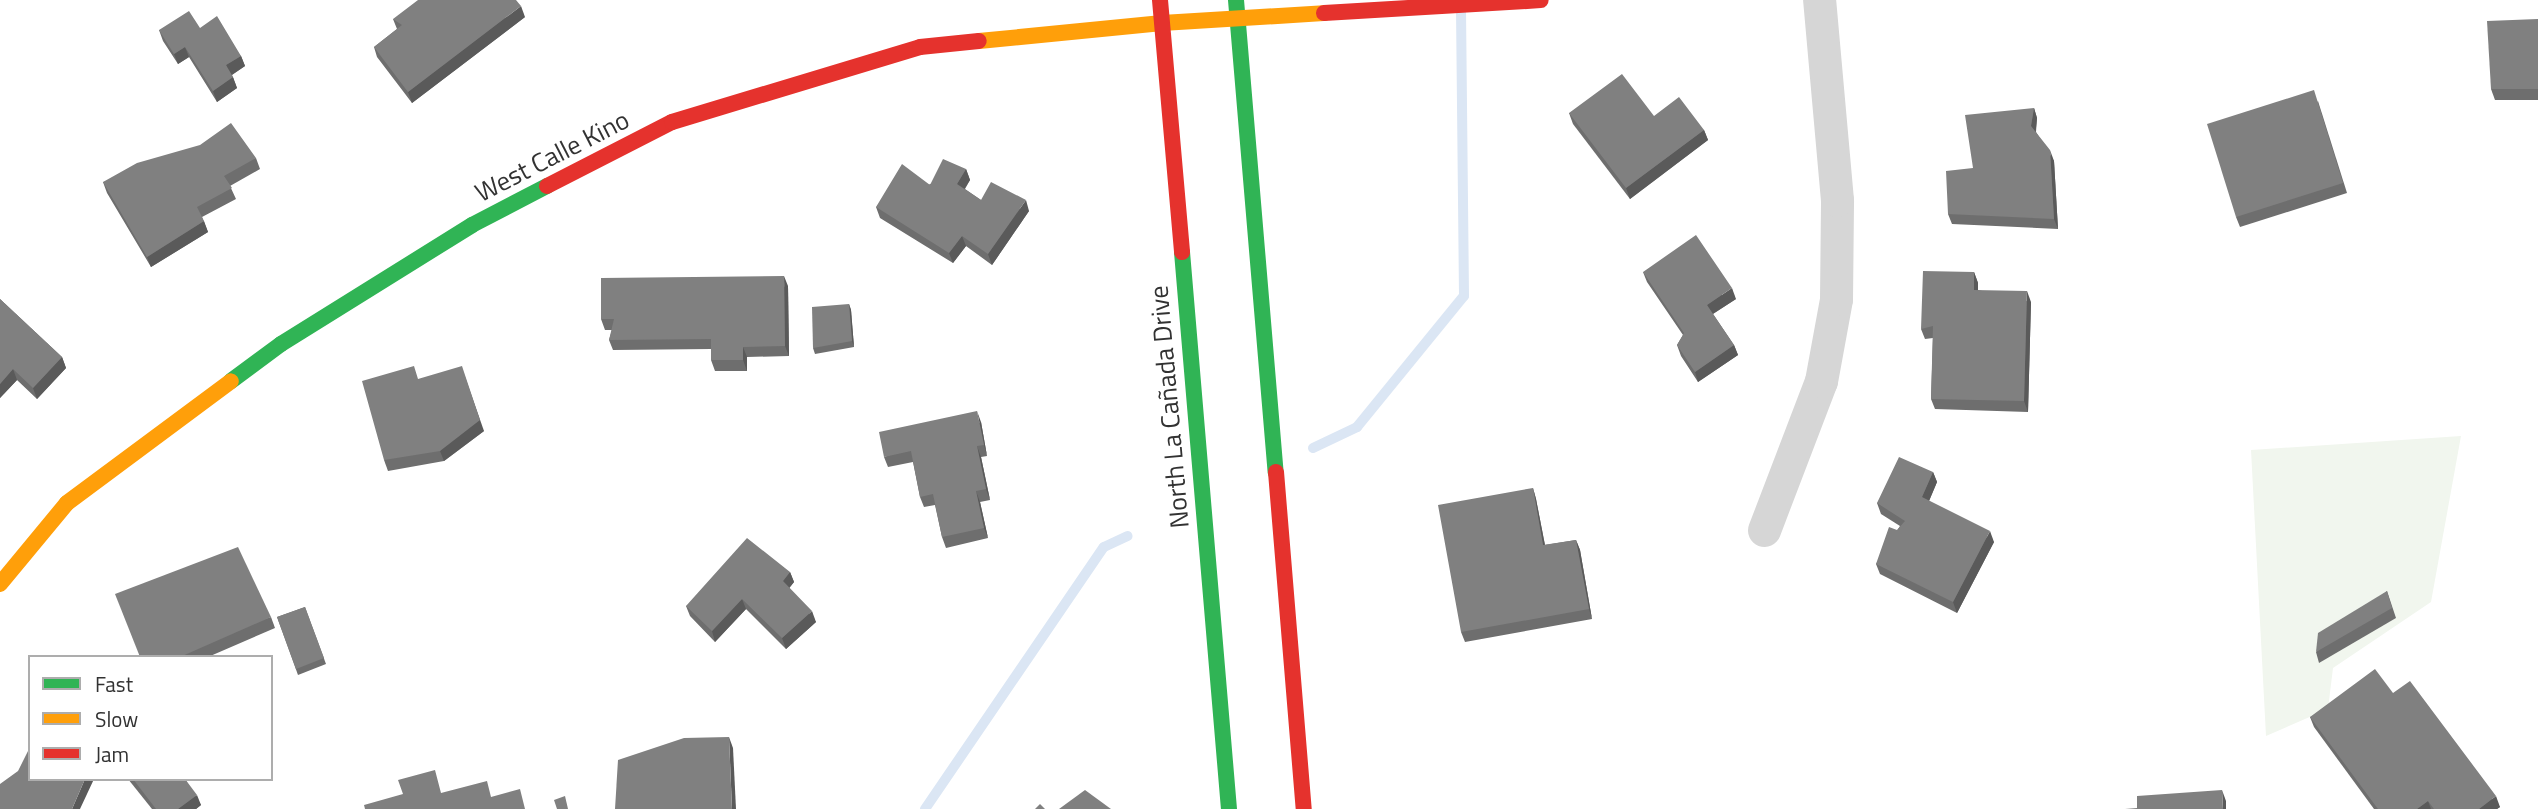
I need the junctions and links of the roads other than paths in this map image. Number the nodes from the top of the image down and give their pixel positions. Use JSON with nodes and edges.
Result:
{"nodes":[{"id":1,"x":1160,"y":0,"type":"edge"},
{"id":2,"x":1236,"y":0,"type":"edge"},
{"id":3,"x":1541,"y":0,"type":"edge"},
{"id":4,"x":1819,"y":0,"type":"edge"},
{"id":5,"x":1237,"y":18,"type":"junction"},
{"id":6,"x":1162,"y":23,"type":"junction"},
{"id":7,"x":1764,"y":530,"type":"dead end"},
{"id":8,"x":0,"y":584,"type":"edge"},
{"id":9,"x":1229,"y":809,"type":"edge"},
{"id":10,"x":1304,"y":809,"type":"edge"}],
"edges":[{"from":1,"to":6,"type":"street","name":"North La Cañada Drive"},
{"from":2,"to":5,"type":"street"},
{"from":3,"to":5,"type":"street","name":"West Calle Kino"},
{"from":4,"to":7,"type":"street"},
{"from":5,"to":6,"type":"street","name":"West Calle Kino"},
{"from":5,"to":10,"type":"street"},
{"from":6,"to":8,"type":"street","name":"West Calle Kino"},
{"from":6,"to":9,"type":"street","name":"North La Cañada Drive"}]}
